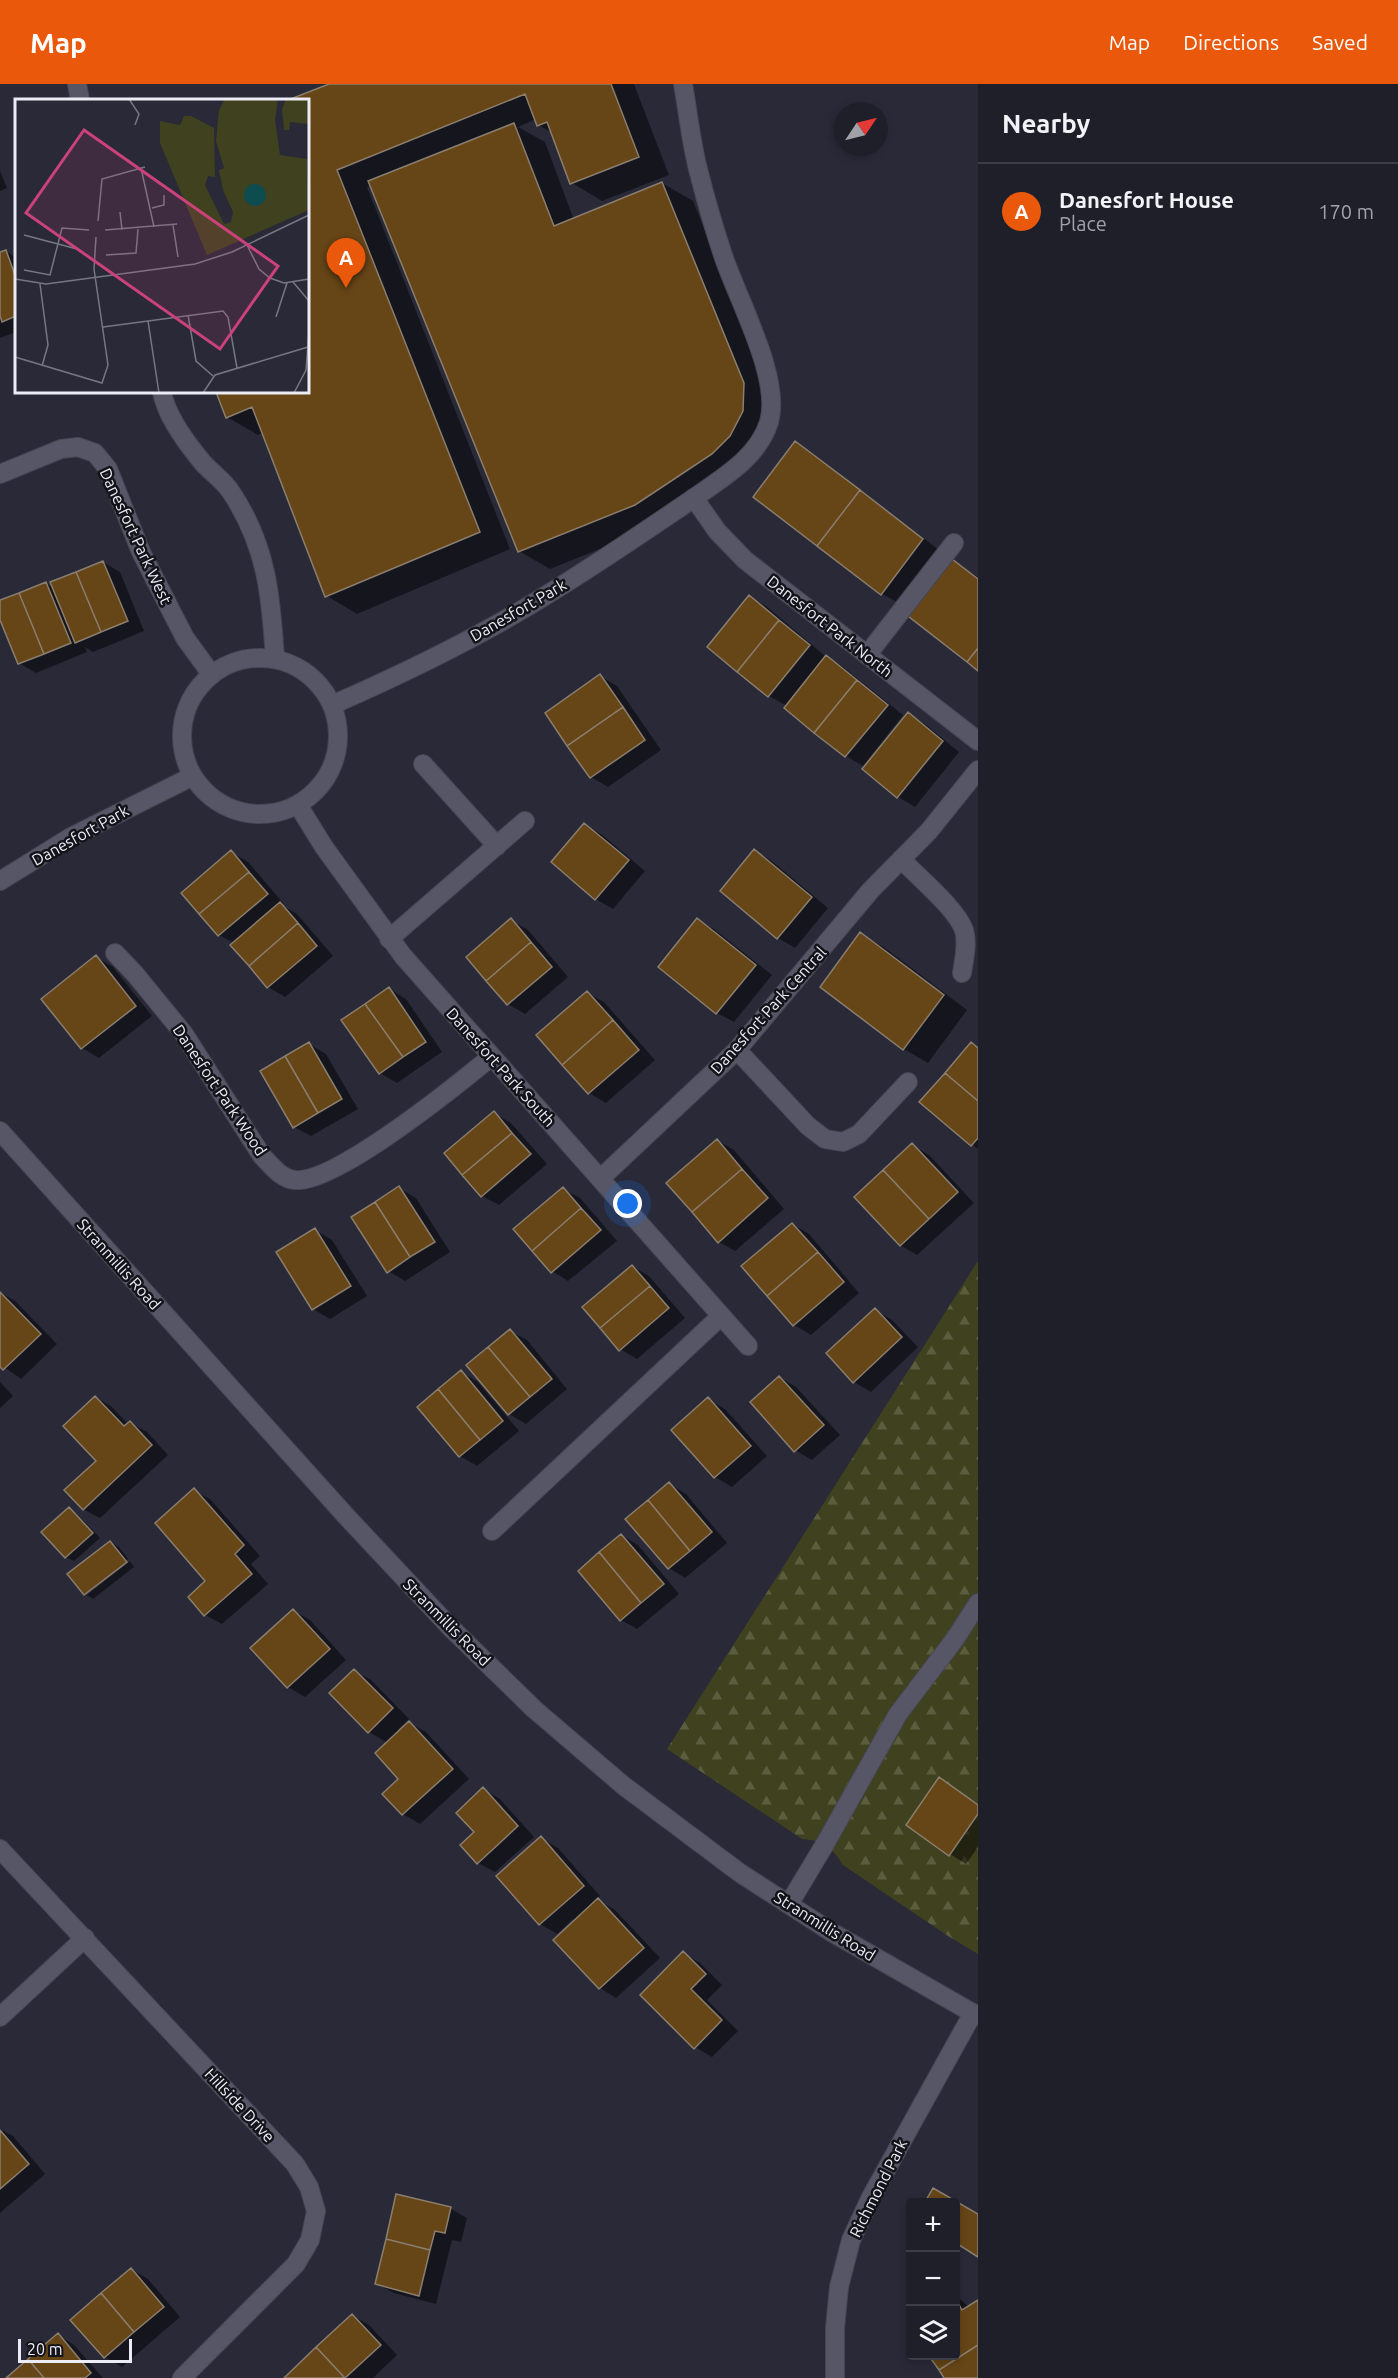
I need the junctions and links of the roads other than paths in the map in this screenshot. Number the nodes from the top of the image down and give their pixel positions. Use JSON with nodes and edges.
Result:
{"nodes":[{"id":1,"x":77,"y":84,"type":"edge"},
{"id":2,"x":683,"y":84,"type":"edge"},
{"id":3,"x":80,"y":99,"type":"edge"},
{"id":4,"x":162,"y":393,"type":"edge"},
{"id":5,"x":0,"y":474,"type":"edge"},
{"id":6,"x":693,"y":498,"type":"junction"},
{"id":7,"x":954,"y":543,"type":"dead end"},
{"id":8,"x":867,"y":655,"type":"junction"},
{"id":9,"x":275,"y":659,"type":"junction"},
{"id":10,"x":212,"y":675,"type":"junction"},
{"id":11,"x":332,"y":705,"type":"junction"},
{"id":12,"x":978,"y":741,"type":"edge"},
{"id":13,"x":423,"y":764,"type":"dead end"},
{"id":14,"x":978,"y":770,"type":"edge"},
{"id":15,"x":193,"y":776,"type":"junction"},
{"id":16,"x":298,"y":806,"type":"junction"},
{"id":17,"x":525,"y":821,"type":"dead end"},
{"id":18,"x":497,"y":846,"type":"junction"},
{"id":19,"x":901,"y":859,"type":"junction"},
{"id":20,"x":0,"y":881,"type":"edge"},
{"id":21,"x":389,"y":939,"type":"junction"},
{"id":22,"x":115,"y":952,"type":"dead end"},
{"id":23,"x":962,"y":973,"type":"dead end"},
{"id":24,"x":736,"y":1050,"type":"junction"},
{"id":25,"x":491,"y":1057,"type":"junction"},
{"id":26,"x":908,"y":1082,"type":"dead end"},
{"id":27,"x":0,"y":1131,"type":"edge"},
{"id":28,"x":600,"y":1179,"type":"junction"},
{"id":29,"x":721,"y":1316,"type":"junction"},
{"id":30,"x":748,"y":1346,"type":"dead end"},
{"id":31,"x":492,"y":1531,"type":"dead end"},
{"id":32,"x":978,"y":1603,"type":"edge"},
{"id":33,"x":0,"y":1849,"type":"edge"},
{"id":34,"x":789,"y":1904,"type":"junction"},
{"id":35,"x":85,"y":1938,"type":"junction"},
{"id":36,"x":976,"y":2015,"type":"edge"},
{"id":37,"x":0,"y":2017,"type":"edge"},
{"id":38,"x":182,"y":2378,"type":"edge"},
{"id":39,"x":836,"y":2378,"type":"edge"}],
"edges":[{"from":1,"to":3,"type":"street"},
{"from":2,"to":6,"type":"street","name":"Danesfort Park"},
{"from":4,"to":9,"type":"street"},
{"from":5,"to":10,"type":"street","name":"Danesfort Park West"},
{"from":6,"to":8,"type":"street","name":"Danesfort Park North"},
{"from":6,"to":11,"type":"street","name":"Danesfort Park"},
{"from":7,"to":8,"type":"street"},
{"from":8,"to":12,"type":"street","name":"Danesfort Park North"},
{"from":9,"to":10,"type":"street"},
{"from":9,"to":11,"type":"street"},
{"from":10,"to":15,"type":"street"},
{"from":11,"to":16,"type":"street"},
{"from":13,"to":18,"type":"street"},
{"from":14,"to":19,"type":"street","name":"Danesfort Park Central"},
{"from":15,"to":16,"type":"street"},
{"from":15,"to":20,"type":"street","name":"Danesfort Park"},
{"from":16,"to":21,"type":"street","name":"Danesfort Park South"},
{"from":17,"to":18,"type":"street"},
{"from":18,"to":21,"type":"street"},
{"from":19,"to":23,"type":"street"},
{"from":19,"to":24,"type":"street","name":"Danesfort Park Central"},
{"from":21,"to":25,"type":"street","name":"Danesfort Park South"},
{"from":22,"to":25,"type":"street","name":"Danesfort Park Wood"},
{"from":24,"to":26,"type":"street"},
{"from":24,"to":28,"type":"street","name":"Danesfort Park Central"},
{"from":25,"to":28,"type":"street","name":"Danesfort Park South"},
{"from":27,"to":34,"type":"street","name":"Stranmillis Road"},
{"from":28,"to":29,"type":"street","name":"Danesfort Park South"},
{"from":29,"to":30,"type":"street","name":"Danesfort Park South"},
{"from":29,"to":31,"type":"street"},
{"from":32,"to":34,"type":"street"},
{"from":33,"to":35,"type":"street","name":"Hillside Drive"},
{"from":34,"to":36,"type":"street","name":"Stranmillis Road"},
{"from":35,"to":37,"type":"street"},
{"from":35,"to":38,"type":"street","name":"Hillside Drive"},
{"from":36,"to":39,"type":"street","name":"Richmond Park"}]}
